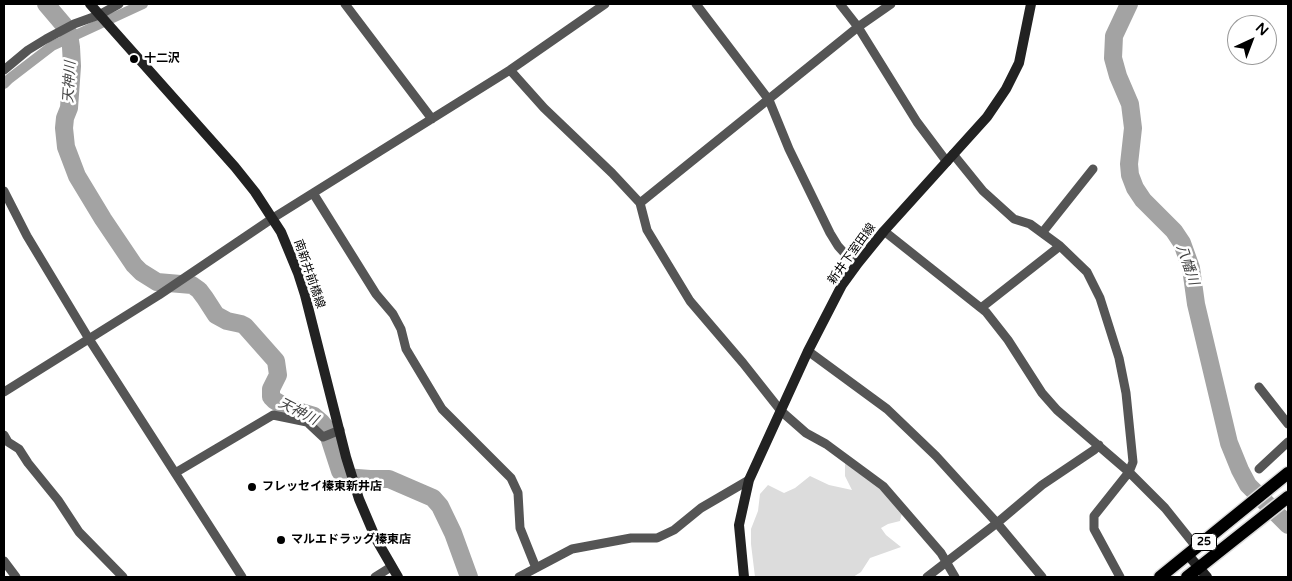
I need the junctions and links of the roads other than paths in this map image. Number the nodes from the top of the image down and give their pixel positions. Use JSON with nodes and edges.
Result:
{"nodes":[{"id":1,"x":90,"y":4,"type":"edge"},
{"id":2,"x":119,"y":4,"type":"edge"},
{"id":3,"x":345,"y":4,"type":"edge"},
{"id":4,"x":604,"y":4,"type":"edge"},
{"id":5,"x":696,"y":4,"type":"edge"},
{"id":6,"x":840,"y":4,"type":"edge"},
{"id":7,"x":891,"y":4,"type":"edge"},
{"id":8,"x":1031,"y":4,"type":"edge"},
{"id":9,"x":99,"y":15,"type":"junction"},
{"id":10,"x":858,"y":27,"type":"junction"},
{"id":11,"x":4,"y":70,"type":"edge"},
{"id":12,"x":510,"y":70,"type":"junction"},
{"id":13,"x":768,"y":100,"type":"junction"},
{"id":14,"x":432,"y":119,"type":"junction"},
{"id":15,"x":950,"y":158,"type":"junction"},
{"id":16,"x":1094,"y":170,"type":"dead end"},
{"id":17,"x":4,"y":191,"type":"edge"},
{"id":18,"x":313,"y":193,"type":"junction"},
{"id":19,"x":640,"y":204,"type":"junction"},
{"id":20,"x":273,"y":218,"type":"junction"},
{"id":21,"x":884,"y":231,"type":"junction"},
{"id":22,"x":1042,"y":233,"type":"junction"},
{"id":23,"x":1060,"y":246,"type":"junction"},
{"id":24,"x":858,"y":263,"type":"junction"},
{"id":25,"x":982,"y":308,"type":"junction"},
{"id":26,"x":89,"y":339,"type":"junction"},
{"id":27,"x":808,"y":351,"type":"junction"},
{"id":28,"x":1260,"y":387,"type":"dead end"},
{"id":29,"x":4,"y":392,"type":"edge"},
{"id":30,"x":780,"y":411,"type":"junction"},
{"id":31,"x":1288,"y":424,"type":"edge"},
{"id":32,"x":340,"y":430,"type":"junction"},
{"id":33,"x":4,"y":435,"type":"edge"},
{"id":34,"x":1288,"y":442,"type":"edge"},
{"id":35,"x":1099,"y":445,"type":"junction"},
{"id":36,"x":1259,"y":469,"type":"dead end"},
{"id":37,"x":1129,"y":472,"type":"junction"},
{"id":38,"x":175,"y":473,"type":"junction"},
{"id":39,"x":1283,"y":477,"type":"edge"},
{"id":40,"x":749,"y":480,"type":"junction"},
{"id":41,"x":1288,"y":497,"type":"edge"},
{"id":42,"x":997,"y":523,"type":"junction"},
{"id":43,"x":1192,"y":552,"type":"junction"},
{"id":44,"x":4,"y":561,"type":"edge"},
{"id":45,"x":946,"y":563,"type":"junction"},
{"id":46,"x":391,"y":567,"type":"junction"},
{"id":47,"x":536,"y":568,"type":"junction"},
{"id":48,"x":1203,"y":573,"type":"edge"},
{"id":49,"x":16,"y":577,"type":"edge"},
{"id":50,"x":122,"y":577,"type":"edge"},
{"id":51,"x":242,"y":577,"type":"edge"},
{"id":52,"x":375,"y":577,"type":"edge"},
{"id":53,"x":398,"y":577,"type":"edge"},
{"id":54,"x":519,"y":577,"type":"edge"},
{"id":55,"x":744,"y":577,"type":"edge"},
{"id":56,"x":927,"y":577,"type":"edge"},
{"id":57,"x":955,"y":577,"type":"edge"},
{"id":58,"x":1042,"y":577,"type":"edge"},
{"id":59,"x":1120,"y":577,"type":"edge"},
{"id":60,"x":1160,"y":577,"type":"edge"},
{"id":61,"x":1187,"y":577,"type":"edge"}],
"edges":[{"from":1,"to":9,"type":"main road","name":"南新井前橋線"},
{"from":2,"to":9,"type":"street"},
{"from":3,"to":14,"type":"street"},
{"from":4,"to":12,"type":"street"},
{"from":5,"to":13,"type":"street"},
{"from":6,"to":10,"type":"street"},
{"from":7,"to":10,"type":"street"},
{"from":8,"to":15,"type":"main road","name":"新井下室田線"},
{"from":9,"to":11,"type":"street"},
{"from":9,"to":20,"type":"main road","name":"南新井前橋線"},
{"from":10,"to":13,"type":"street"},
{"from":10,"to":15,"type":"street"},
{"from":12,"to":14,"type":"street"},
{"from":12,"to":19,"type":"street"},
{"from":13,"to":19,"type":"street"},
{"from":13,"to":24,"type":"street"},
{"from":14,"to":18,"type":"street"},
{"from":15,"to":21,"type":"main road","name":"新井下室田線"},
{"from":15,"to":22,"type":"street"},
{"from":16,"to":22,"type":"street"},
{"from":17,"to":26,"type":"street"},
{"from":18,"to":20,"type":"street"},
{"from":18,"to":47,"type":"street"},
{"from":19,"to":30,"type":"street"},
{"from":20,"to":26,"type":"street"},
{"from":20,"to":32,"type":"main road","name":"南新井前橋線"},
{"from":21,"to":24,"type":"main road","name":"新井下室田線"},
{"from":21,"to":25,"type":"street"},
{"from":22,"to":23,"type":"street"},
{"from":23,"to":25,"type":"street"},
{"from":23,"to":37,"type":"street"},
{"from":24,"to":27,"type":"main road","name":"新井下室田線"},
{"from":25,"to":35,"type":"street"},
{"from":26,"to":29,"type":"street"},
{"from":26,"to":38,"type":"street"},
{"from":27,"to":30,"type":"main road","name":"新井下室田線"},
{"from":27,"to":42,"type":"street"},
{"from":28,"to":31,"type":"street"},
{"from":30,"to":40,"type":"main road","name":"新井下室田線"},
{"from":30,"to":45,"type":"street"},
{"from":32,"to":38,"type":"street"},
{"from":32,"to":46,"type":"main road","name":"南新井前橋線"},
{"from":33,"to":50,"type":"street"},
{"from":34,"to":36,"type":"street"},
{"from":35,"to":37,"type":"street"},
{"from":35,"to":42,"type":"street"},
{"from":37,"to":43,"type":"street"},
{"from":37,"to":59,"type":"street"},
{"from":38,"to":51,"type":"street"},
{"from":39,"to":43,"type":"main road","number":"25"},
{"from":40,"to":47,"type":"street"},
{"from":40,"to":55,"type":"main road","name":"新井下室田線"},
{"from":41,"to":48,"type":"main road","number":"25"},
{"from":42,"to":45,"type":"street"},
{"from":42,"to":58,"type":"street"},
{"from":43,"to":48,"type":"main road"},
{"from":43,"to":60,"type":"main road","number":"25"},
{"from":44,"to":49,"type":"street"},
{"from":45,"to":56,"type":"street"},
{"from":45,"to":57,"type":"street"},
{"from":46,"to":52,"type":"street"},
{"from":46,"to":53,"type":"main road","name":"南新井前橋線"},
{"from":47,"to":54,"type":"street"},
{"from":48,"to":61,"type":"main road","number":"25"}]}
